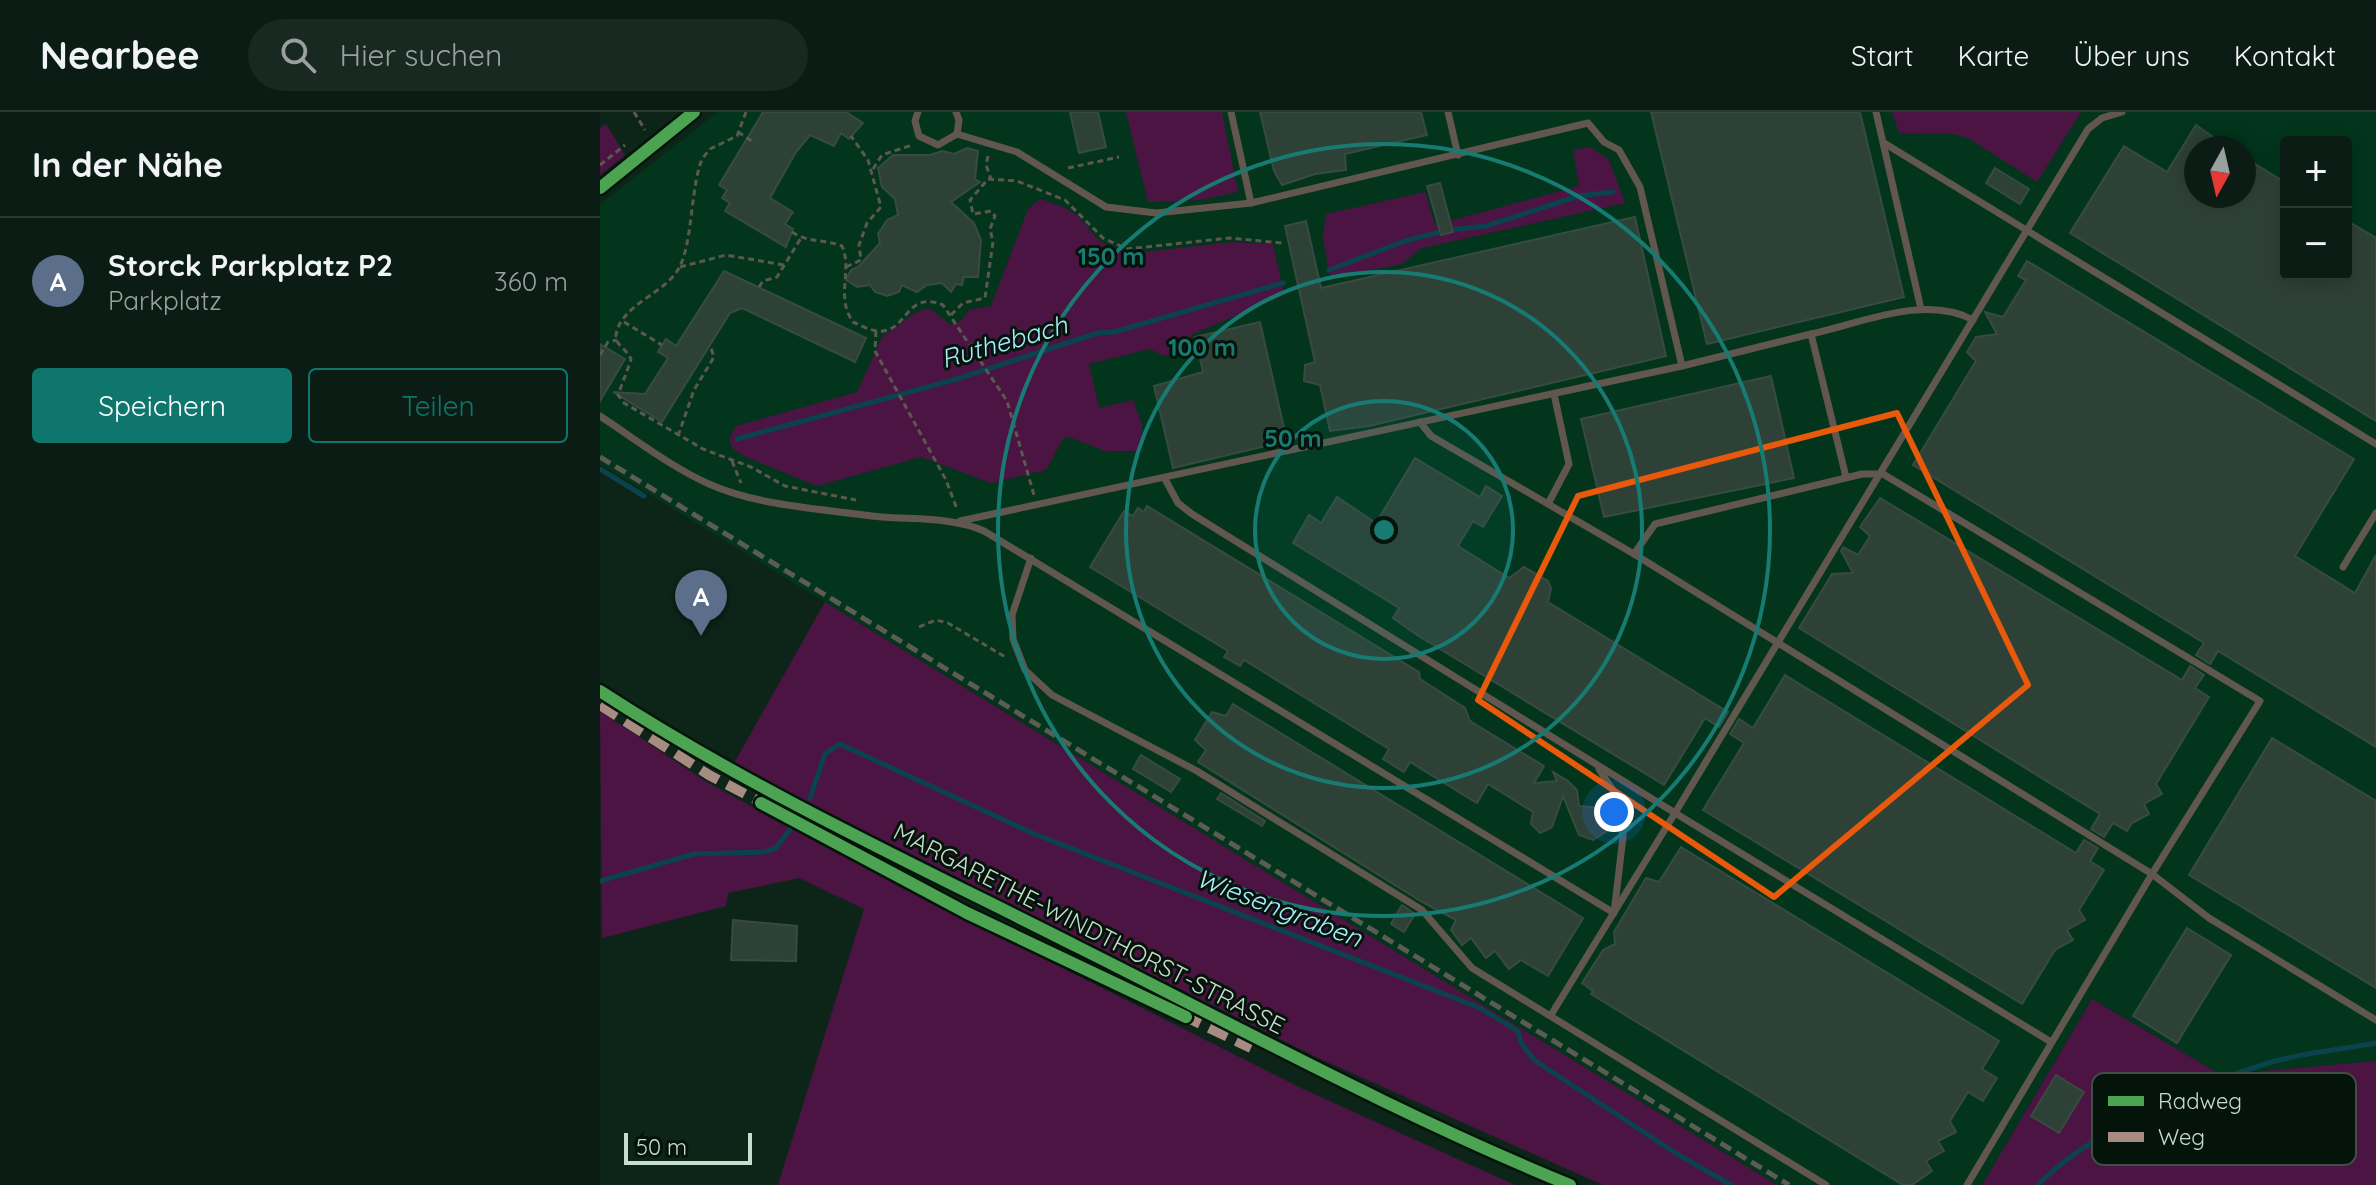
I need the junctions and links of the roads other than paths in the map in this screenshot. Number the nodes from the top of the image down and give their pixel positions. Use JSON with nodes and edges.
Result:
{"nodes":[{"id":1,"x":694,"y":112,"type":"edge"},
{"id":2,"x":918,"y":112,"type":"edge"},
{"id":3,"x":956,"y":112,"type":"edge"},
{"id":4,"x":1231,"y":112,"type":"edge"},
{"id":5,"x":1448,"y":112,"type":"edge"},
{"id":6,"x":1585,"y":112,"type":"edge"},
{"id":7,"x":1876,"y":112,"type":"edge"},
{"id":8,"x":2122,"y":112,"type":"edge"},
{"id":9,"x":1588,"y":123,"type":"junction"},
{"id":10,"x":957,"y":134,"type":"junction"},
{"id":11,"x":1884,"y":143,"type":"junction"},
{"id":12,"x":1458,"y":155,"type":"junction"},
{"id":13,"x":600,"y":188,"type":"edge"},
{"id":14,"x":1251,"y":203,"type":"junction"},
{"id":15,"x":2027,"y":230,"type":"junction"},
{"id":16,"x":1921,"y":309,"type":"junction"},
{"id":17,"x":1973,"y":320,"type":"junction"},
{"id":18,"x":1811,"y":334,"type":"junction"},
{"id":19,"x":1682,"y":366,"type":"junction"},
{"id":20,"x":1554,"y":394,"type":"junction"},
{"id":21,"x":600,"y":416,"type":"edge"},
{"id":22,"x":1420,"y":422,"type":"junction"},
{"id":23,"x":2376,"y":444,"type":"edge"},
{"id":24,"x":1883,"y":474,"type":"junction"},
{"id":25,"x":1846,"y":477,"type":"junction"},
{"id":26,"x":1165,"y":479,"type":"junction"},
{"id":27,"x":1549,"y":502,"type":"junction"},
{"id":28,"x":2376,"y":513,"type":"edge"},
{"id":29,"x":960,"y":521,"type":"junction"},
{"id":30,"x":1634,"y":554,"type":"junction"},
{"id":31,"x":1031,"y":558,"type":"junction"},
{"id":32,"x":2343,"y":567,"type":"dead end"},
{"id":33,"x":1779,"y":645,"type":"junction"},
{"id":34,"x":600,"y":691,"type":"edge"},
{"id":35,"x":1597,"y":766,"type":"junction"},
{"id":36,"x":1675,"y":813,"type":"junction"},
{"id":37,"x":2152,"y":874,"type":"junction"},
{"id":38,"x":1614,"y":913,"type":"junction"},
{"id":39,"x":1551,"y":1015,"type":"junction"},
{"id":40,"x":2376,"y":1020,"type":"edge"},
{"id":41,"x":2051,"y":1042,"type":"junction"},
{"id":42,"x":1570,"y":1185,"type":"edge"},
{"id":43,"x":1826,"y":1185,"type":"edge"},
{"id":44,"x":1967,"y":1185,"type":"edge"}],
"edges":[{"from":1,"to":13,"type":"street"},
{"from":2,"to":10,"type":"lane"},
{"from":3,"to":10,"type":"lane"},
{"from":4,"to":14,"type":"lane"},
{"from":5,"to":12,"type":"lane"},
{"from":6,"to":9,"type":"lane"},
{"from":7,"to":11,"type":"lane"},
{"from":8,"to":15,"type":"lane"},
{"from":9,"to":12,"type":"lane"},
{"from":9,"to":19,"type":"lane"},
{"from":10,"to":14,"type":"lane"},
{"from":11,"to":15,"type":"lane"},
{"from":11,"to":16,"type":"lane"},
{"from":12,"to":14,"type":"lane"},
{"from":15,"to":17,"type":"lane"},
{"from":15,"to":23,"type":"lane"},
{"from":16,"to":17,"type":"lane"},
{"from":16,"to":18,"type":"lane"},
{"from":17,"to":24,"type":"lane"},
{"from":18,"to":19,"type":"lane"},
{"from":18,"to":25,"type":"lane"},
{"from":19,"to":20,"type":"lane"},
{"from":20,"to":22,"type":"lane"},
{"from":20,"to":27,"type":"lane"},
{"from":21,"to":29,"type":"lane"},
{"from":22,"to":26,"type":"lane"},
{"from":22,"to":27,"type":"lane"},
{"from":24,"to":25,"type":"lane"},
{"from":24,"to":33,"type":"lane"},
{"from":24,"to":37,"type":"lane"},
{"from":25,"to":30,"type":"lane"},
{"from":26,"to":29,"type":"lane"},
{"from":26,"to":35,"type":"lane"},
{"from":27,"to":30,"type":"lane"},
{"from":28,"to":32,"type":"lane"},
{"from":29,"to":31,"type":"lane"},
{"from":30,"to":33,"type":"lane"},
{"from":31,"to":38,"type":"lane"},
{"from":31,"to":39,"type":"lane"},
{"from":33,"to":36,"type":"lane"},
{"from":33,"to":37,"type":"lane"},
{"from":34,"to":42,"type":"street","name":"MARGARETHE-WINDTHORST-STRASSE"},
{"from":35,"to":36,"type":"lane"},
{"from":35,"to":38,"type":"lane"},
{"from":36,"to":38,"type":"lane"},
{"from":36,"to":41,"type":"lane"},
{"from":37,"to":40,"type":"lane"},
{"from":37,"to":41,"type":"lane"},
{"from":38,"to":39,"type":"lane"},
{"from":39,"to":43,"type":"lane"},
{"from":41,"to":44,"type":"lane"}]}
